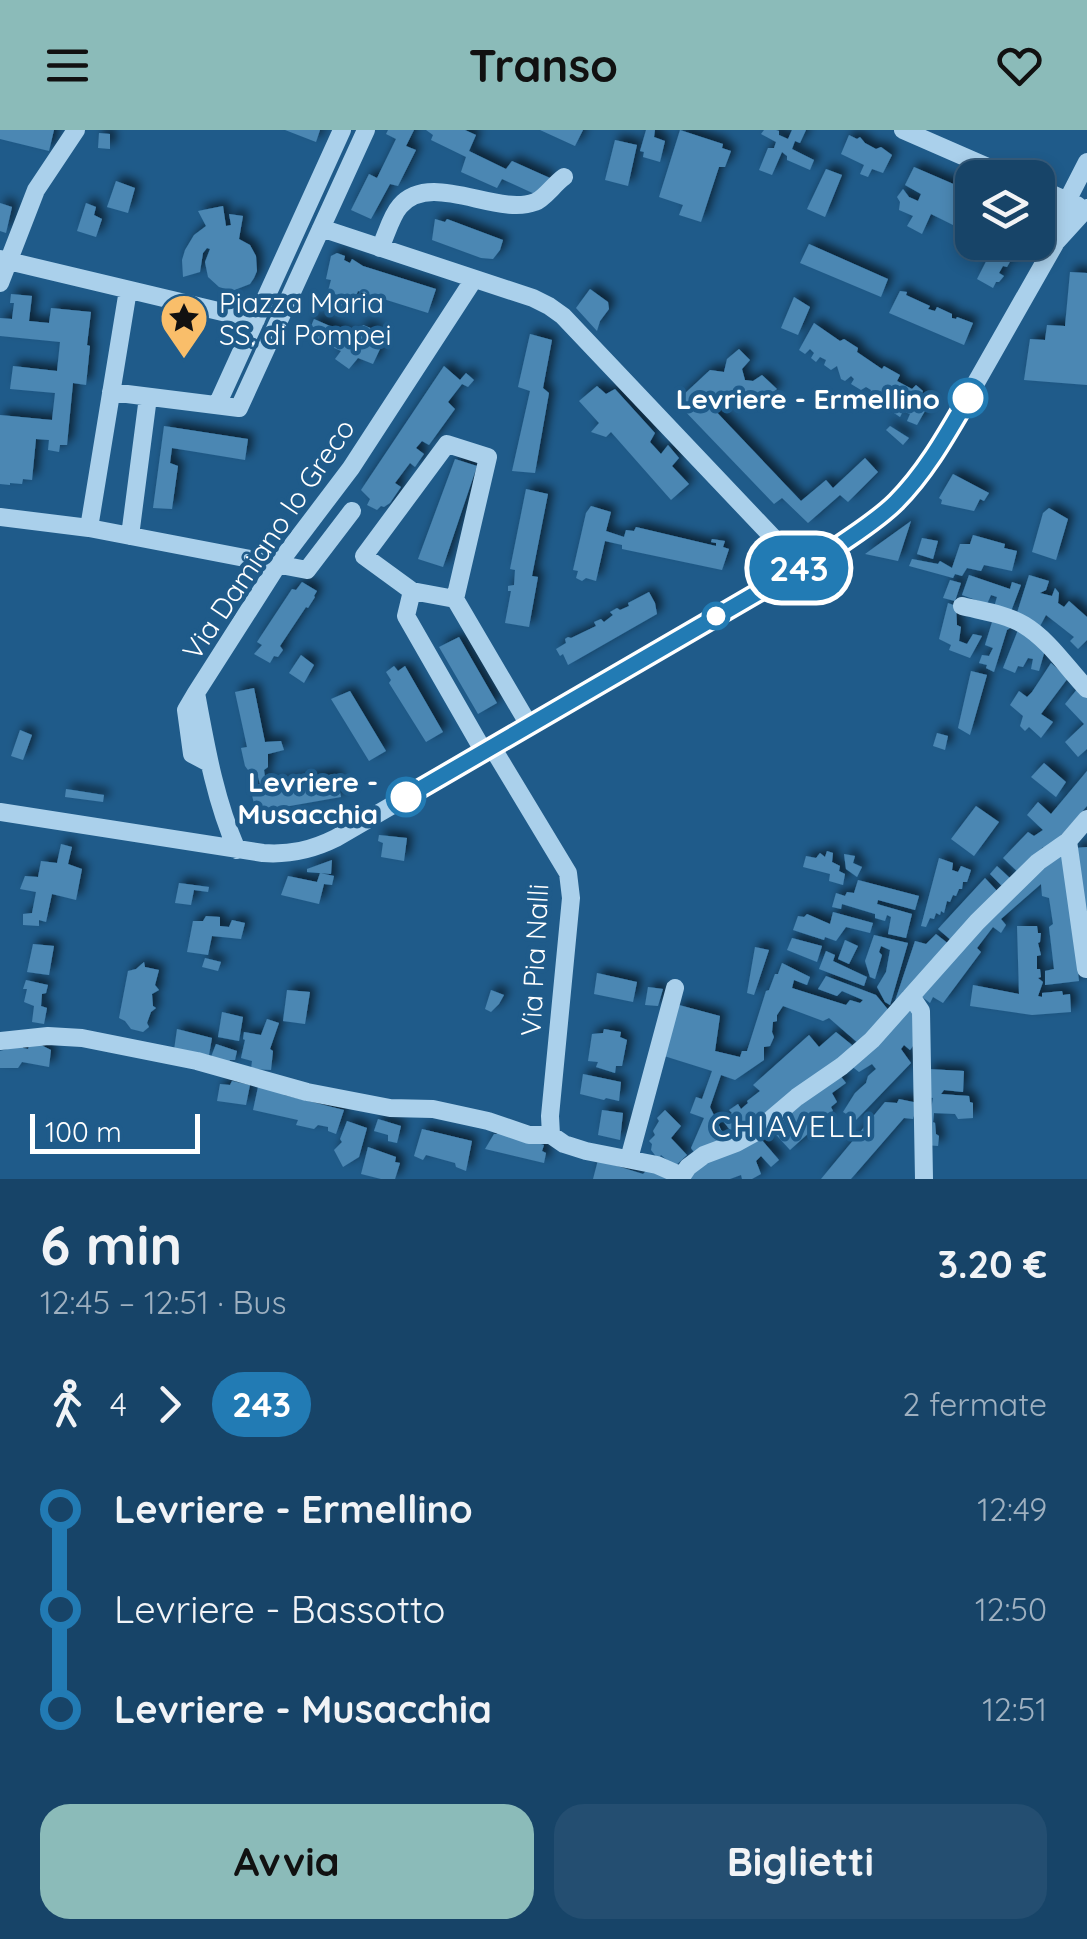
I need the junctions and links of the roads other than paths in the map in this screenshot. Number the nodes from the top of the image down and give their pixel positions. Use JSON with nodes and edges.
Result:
{"nodes":[{"id":1,"x":76,"y":130,"type":"edge"},
{"id":2,"x":342,"y":130,"type":"edge"},
{"id":3,"x":366,"y":130,"type":"edge"},
{"id":4,"x":902,"y":130,"type":"edge"},
{"id":5,"x":971,"y":160,"type":"edge"},
{"id":6,"x":1087,"y":162,"type":"edge"},
{"id":7,"x":564,"y":177,"type":"dead end"},
{"id":8,"x":1055,"y":196,"type":"edge"},
{"id":9,"x":1067,"y":201,"type":"junction"},
{"id":10,"x":1087,"y":209,"type":"edge"},
{"id":11,"x":322,"y":228,"type":"junction"},
{"id":12,"x":1056,"y":242,"type":"junction"},
{"id":13,"x":380,"y":248,"type":"junction"},
{"id":14,"x":4,"y":260,"type":"edge"},
{"id":15,"x":474,"y":279,"type":"junction"},
{"id":16,"x":0,"y":284,"type":"edge"},
{"id":17,"x":128,"y":290,"type":"junction"},
{"id":18,"x":256,"y":320,"type":"junction"},
{"id":19,"x":111,"y":392,"type":"junction"},
{"id":20,"x":148,"y":397,"type":"junction"},
{"id":21,"x":217,"y":405,"type":"junction"},
{"id":22,"x":352,"y":511,"type":"dead end"},
{"id":23,"x":0,"y":516,"type":"edge"},
{"id":24,"x":89,"y":528,"type":"junction"},
{"id":25,"x":130,"y":536,"type":"junction"},
{"id":26,"x":279,"y":563,"type":"junction"},
{"id":27,"x":801,"y":567,"type":"junction"},
{"id":28,"x":412,"y":591,"type":"junction"},
{"id":29,"x":455,"y":598,"type":"junction"},
{"id":30,"x":962,"y":606,"type":"dead end"},
{"id":31,"x":1087,"y":689,"type":"edge"},
{"id":32,"x":529,"y":725,"type":"junction"},
{"id":33,"x":488,"y":750,"type":"junction"},
{"id":34,"x":0,"y":812,"type":"edge"},
{"id":35,"x":1087,"y":819,"type":"edge"},
{"id":36,"x":1068,"y":841,"type":"junction"},
{"id":37,"x":237,"y":850,"type":"junction"},
{"id":38,"x":1083,"y":918,"type":"edge"},
{"id":39,"x":1086,"y":969,"type":"edge"},
{"id":40,"x":675,"y":988,"type":"dead end"},
{"id":41,"x":912,"y":996,"type":"junction"},
{"id":42,"x":0,"y":1040,"type":"edge"},
{"id":43,"x":551,"y":1135,"type":"junction"},
{"id":44,"x":629,"y":1159,"type":"junction"},
{"id":45,"x":681,"y":1178,"type":"edge"},
{"id":46,"x":924,"y":1179,"type":"edge"}],
"edges":[{"from":1,"to":14,"type":"street"},
{"from":2,"to":18,"type":"street"},
{"from":3,"to":11,"type":"street"},
{"from":4,"to":5,"type":"street"},
{"from":6,"to":9,"type":"street"},
{"from":7,"to":13,"type":"street"},
{"from":8,"to":9,"type":"street"},
{"from":9,"to":10,"type":"street"},
{"from":9,"to":12,"type":"street"},
{"from":10,"to":12,"type":"street"},
{"from":11,"to":13,"type":"street"},
{"from":11,"to":21,"type":"street"},
{"from":12,"to":27,"type":"street"},
{"from":13,"to":15,"type":"street"},
{"from":14,"to":16,"type":"street"},
{"from":14,"to":17,"type":"street"},
{"from":15,"to":26,"type":"street","name":"Via Damiano lo Greco"},
{"from":15,"to":27,"type":"street"},
{"from":17,"to":18,"type":"street"},
{"from":17,"to":19,"type":"street"},
{"from":18,"to":21,"type":"street"},
{"from":19,"to":20,"type":"street"},
{"from":19,"to":24,"type":"street"},
{"from":20,"to":21,"type":"street"},
{"from":20,"to":25,"type":"street"},
{"from":22,"to":26,"type":"street"},
{"from":23,"to":24,"type":"street"},
{"from":24,"to":25,"type":"street"},
{"from":25,"to":26,"type":"street"},
{"from":26,"to":37,"type":"street","name":"Via Damiano lo Greco"},
{"from":27,"to":32,"type":"street"},
{"from":28,"to":29,"type":"street"},
{"from":28,"to":29,"type":"street"},
{"from":28,"to":33,"type":"street","name":"Via Pia Nalli"},
{"from":29,"to":32,"type":"street"},
{"from":30,"to":31,"type":"street"},
{"from":32,"to":33,"type":"street"},
{"from":33,"to":37,"type":"street"},
{"from":33,"to":43,"type":"street","name":"Via Pia Nalli"},
{"from":34,"to":37,"type":"street"},
{"from":35,"to":36,"type":"street"},
{"from":36,"to":38,"type":"street"},
{"from":36,"to":41,"type":"street"},
{"from":38,"to":39,"type":"street"},
{"from":40,"to":44,"type":"street"},
{"from":41,"to":45,"type":"street"},
{"from":41,"to":46,"type":"street"},
{"from":42,"to":43,"type":"street"},
{"from":43,"to":44,"type":"street"},
{"from":44,"to":45,"type":"street"}]}
